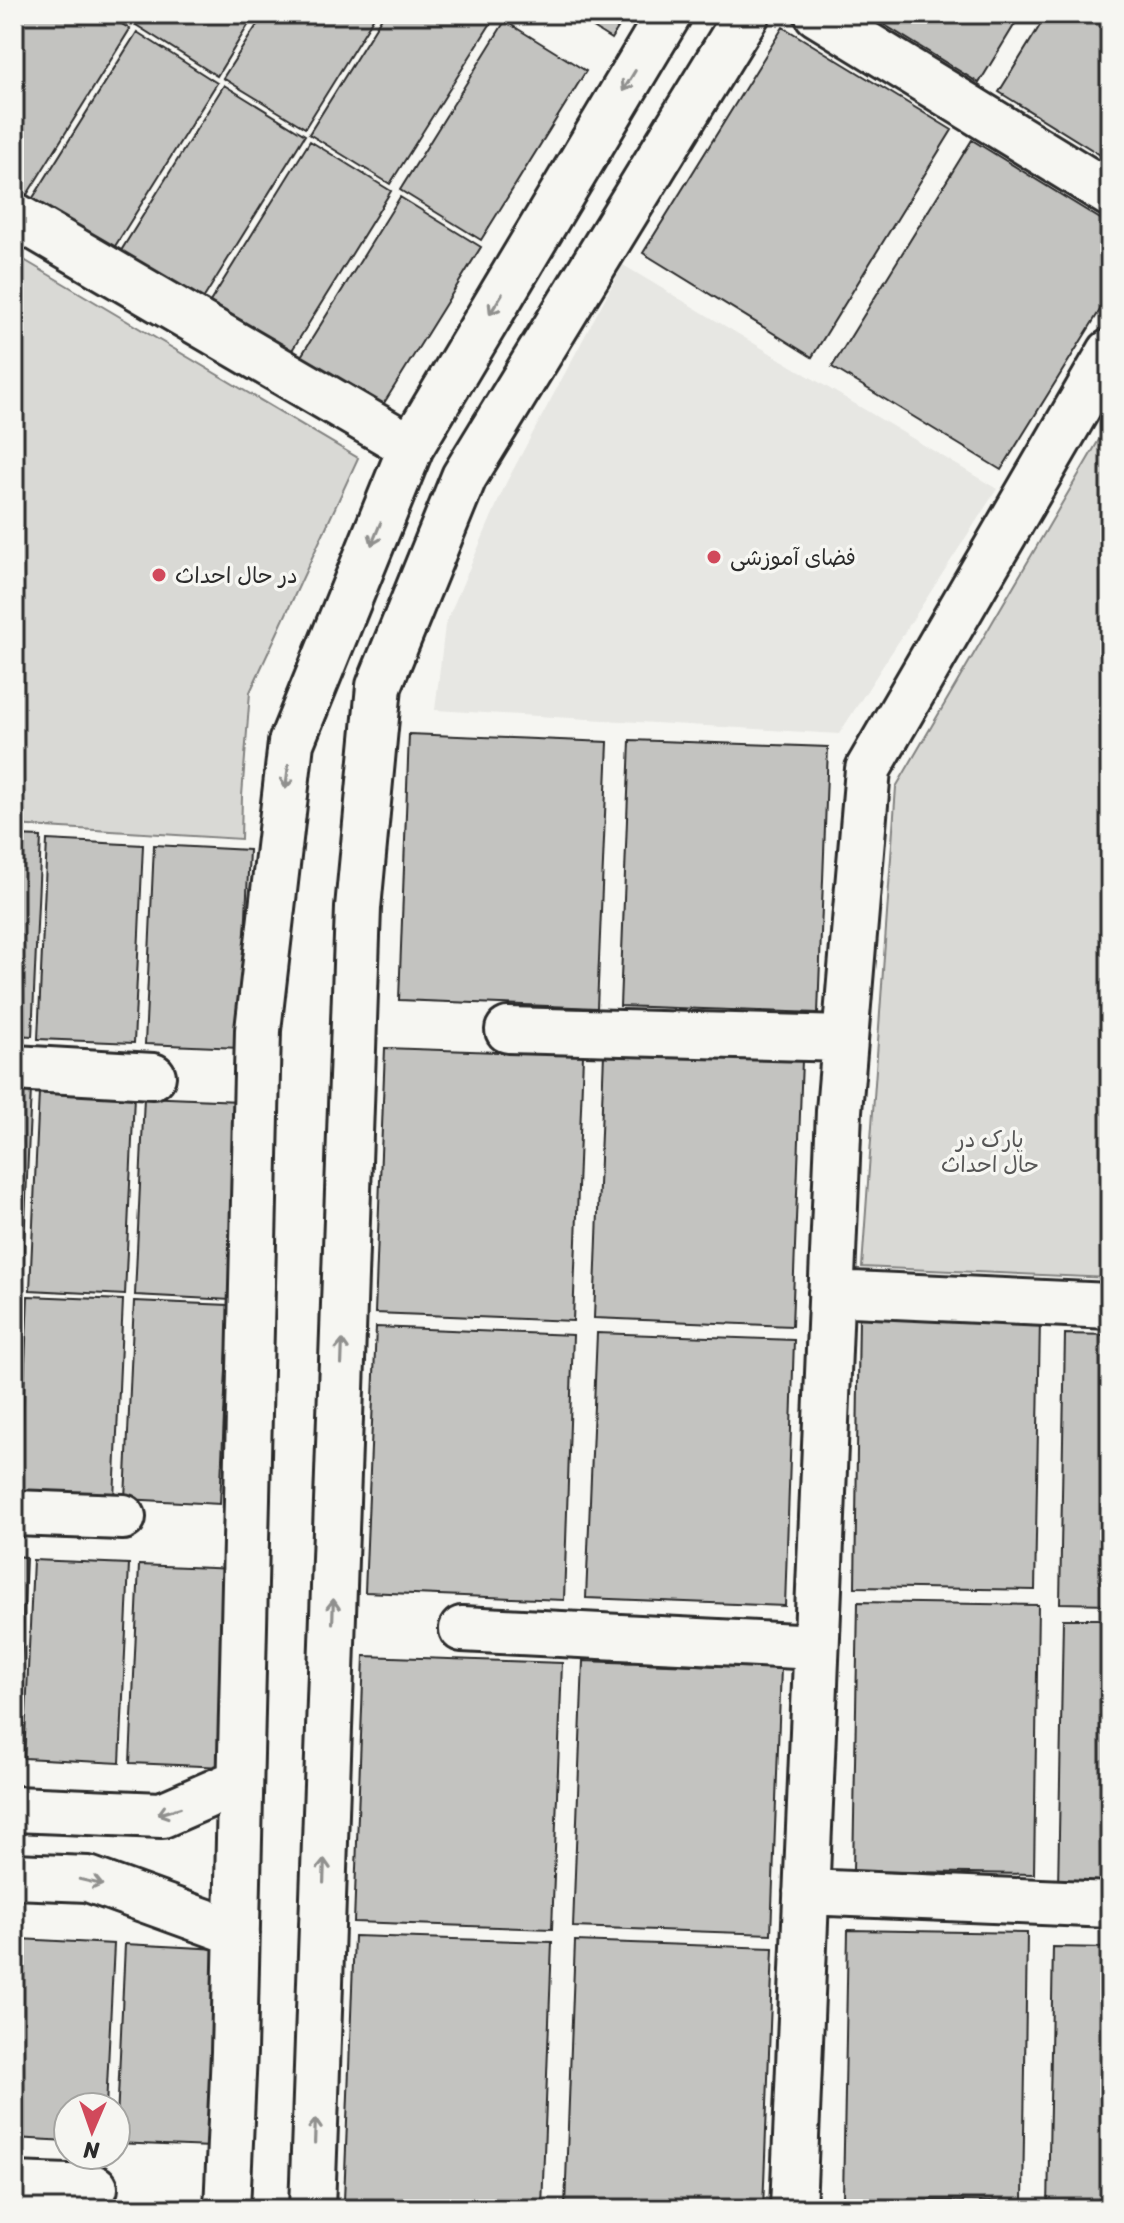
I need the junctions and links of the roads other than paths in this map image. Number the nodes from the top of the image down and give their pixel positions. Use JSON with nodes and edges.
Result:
{"nodes":[{"id":1,"x":669,"y":14,"type":"edge"},
{"id":2,"x":747,"y":14,"type":"edge"},
{"id":3,"x":817,"y":14,"type":"edge"},
{"id":4,"x":1110,"y":194,"type":"edge"},
{"id":5,"x":14,"y":215,"type":"edge"},
{"id":6,"x":1110,"y":352,"type":"edge"},
{"id":7,"x":411,"y":447,"type":"junction"},
{"id":8,"x":508,"y":1030,"type":"dead end"},
{"id":9,"x":844,"y":1039,"type":"junction"},
{"id":10,"x":14,"y":1068,"type":"edge"},
{"id":11,"x":153,"y":1076,"type":"dead end"},
{"id":12,"x":831,"y":1293,"type":"junction"},
{"id":13,"x":1110,"y":1306,"type":"edge"},
{"id":14,"x":14,"y":1513,"type":"edge"},
{"id":15,"x":123,"y":1517,"type":"dead end"},
{"id":16,"x":462,"y":1629,"type":"dead end"},
{"id":17,"x":816,"y":1647,"type":"junction"},
{"id":18,"x":240,"y":1781,"type":"junction"},
{"id":19,"x":14,"y":1809,"type":"edge"},
{"id":20,"x":14,"y":1876,"type":"edge"},
{"id":21,"x":806,"y":1892,"type":"junction"},
{"id":22,"x":1110,"y":1905,"type":"edge"},
{"id":23,"x":237,"y":1933,"type":"junction"},
{"id":24,"x":14,"y":2185,"type":"edge"},
{"id":25,"x":95,"y":2188,"type":"dead end"},
{"id":26,"x":227,"y":2209,"type":"edge"},
{"id":27,"x":312,"y":2209,"type":"edge"},
{"id":28,"x":793,"y":2209,"type":"edge"}],
"edges":[{"from":1,"to":7,"type":"street","one_way":true},
{"from":27,"to":2,"type":"street","one_way":true},
{"from":3,"to":4,"type":"street"},
{"from":5,"to":7,"type":"street"},
{"from":6,"to":9,"type":"street"},
{"from":7,"to":18,"type":"street","one_way":true},
{"from":8,"to":9,"type":"street"},
{"from":9,"to":12,"type":"street"},
{"from":10,"to":11,"type":"street"},
{"from":12,"to":13,"type":"street"},
{"from":12,"to":17,"type":"street"},
{"from":14,"to":15,"type":"street"},
{"from":16,"to":17,"type":"street"},
{"from":17,"to":21,"type":"street"},
{"from":18,"to":19,"type":"street","one_way":true},
{"from":18,"to":23,"type":"street"},
{"from":20,"to":23,"type":"street","one_way":true},
{"from":21,"to":22,"type":"street"},
{"from":21,"to":28,"type":"street"},
{"from":23,"to":26,"type":"street"},
{"from":24,"to":25,"type":"street"}]}
